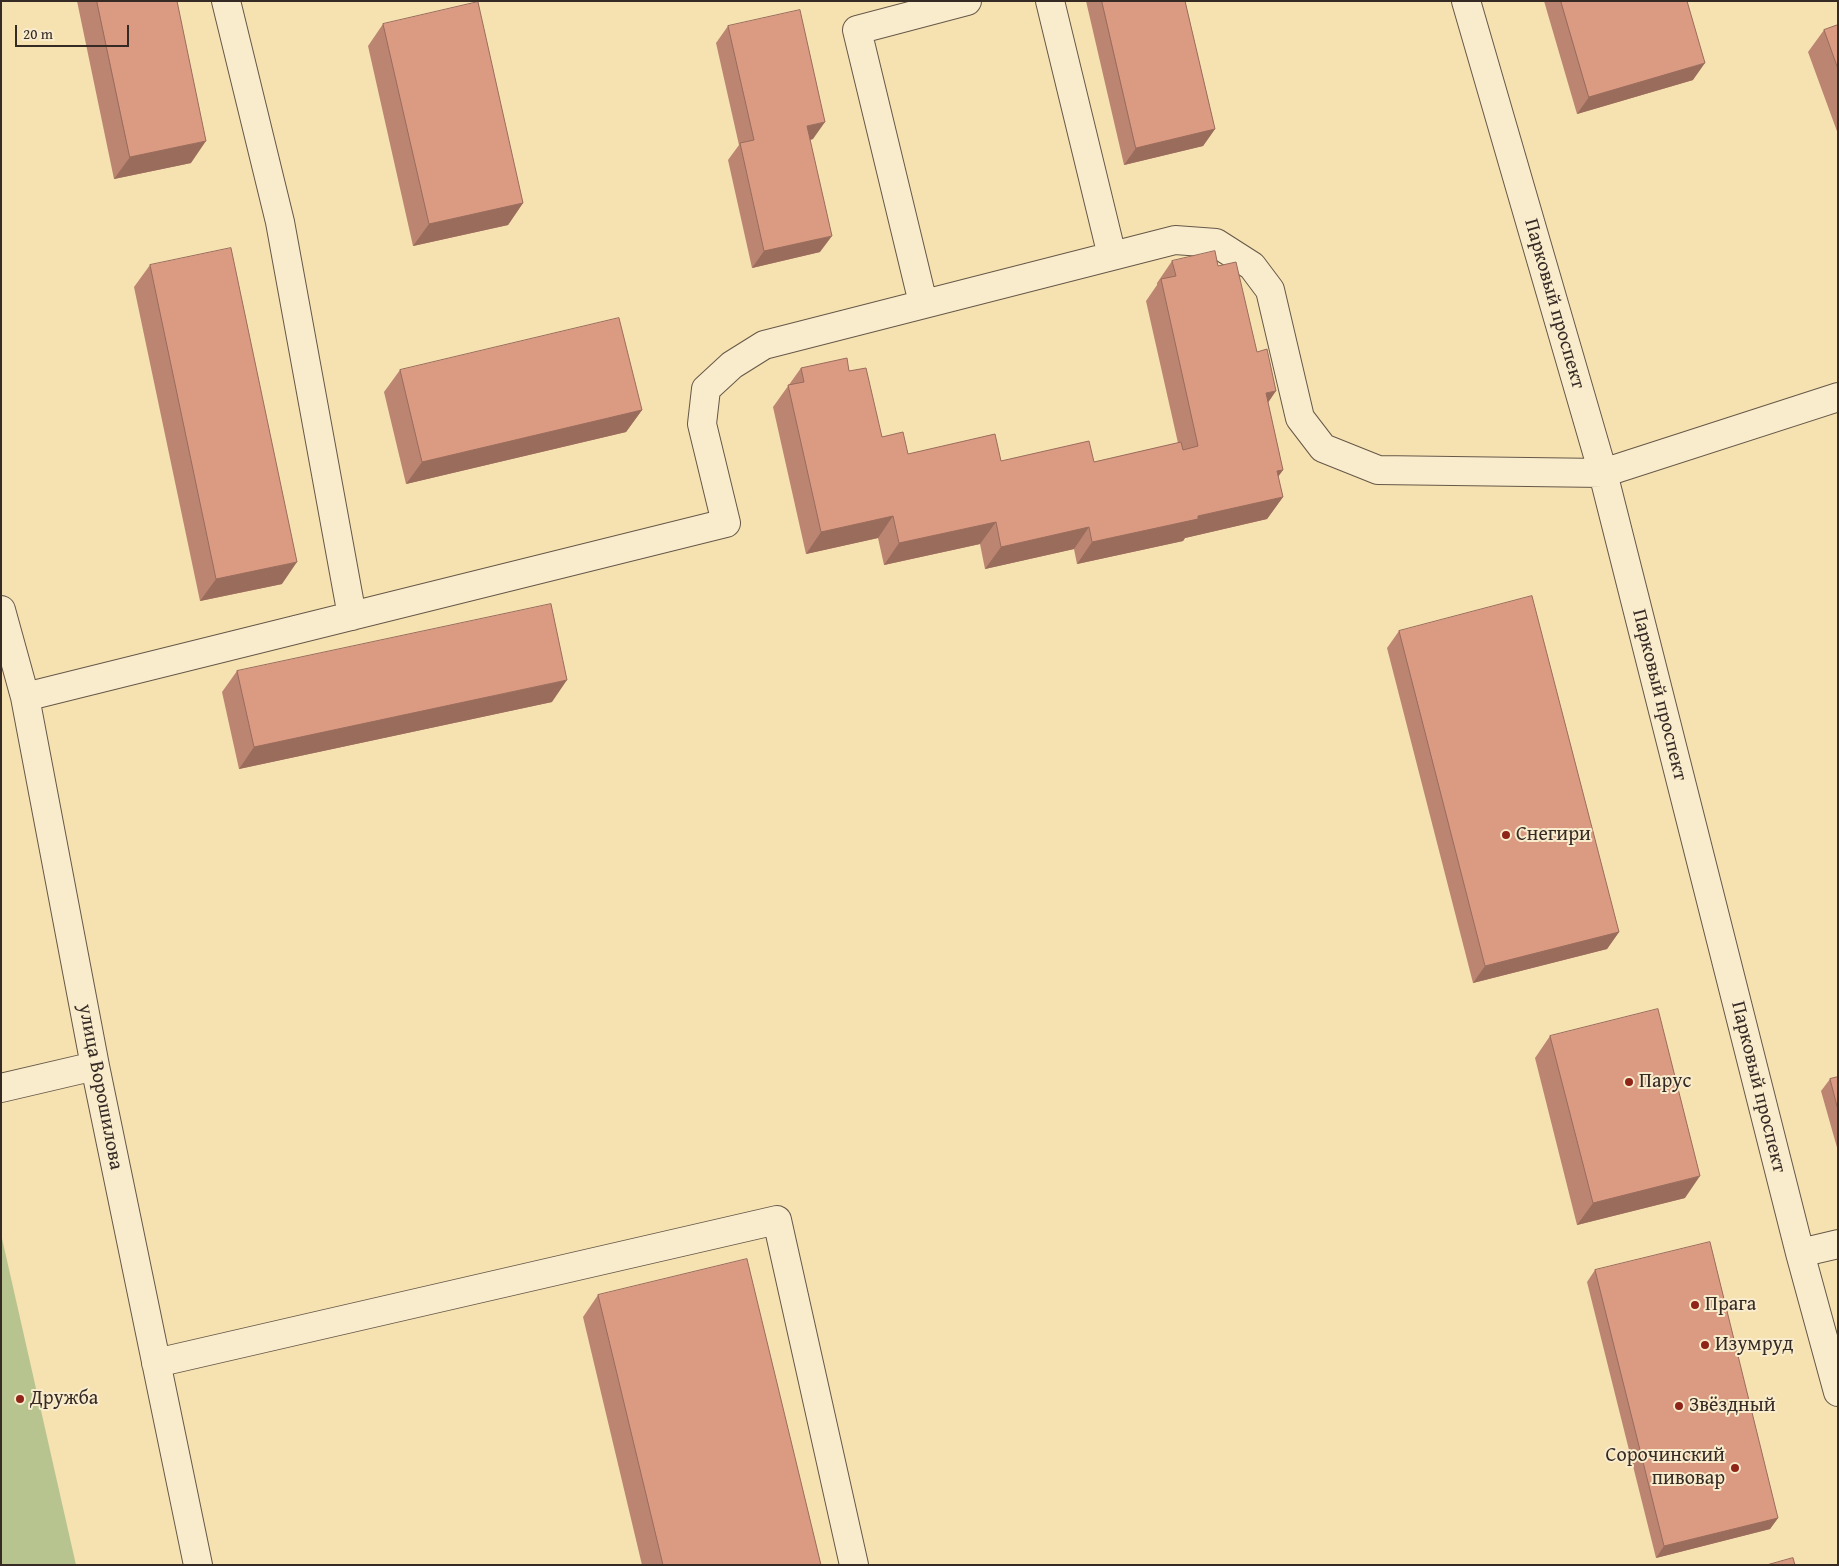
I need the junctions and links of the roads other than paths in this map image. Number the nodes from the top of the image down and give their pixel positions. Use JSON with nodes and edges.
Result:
{"nodes":[{"id":1,"x":226,"y":1,"type":"edge"},
{"id":2,"x":967,"y":1,"type":"edge"},
{"id":3,"x":1050,"y":1,"type":"edge"},
{"id":4,"x":1466,"y":1,"type":"edge"},
{"id":5,"x":1112,"y":256,"type":"junction"},
{"id":6,"x":923,"y":303,"type":"junction"},
{"id":7,"x":1838,"y":397,"type":"edge"},
{"id":8,"x":1603,"y":473,"type":"junction"},
{"id":9,"x":1,"y":611,"type":"edge"},
{"id":10,"x":352,"y":616,"type":"junction"},
{"id":11,"x":25,"y":697,"type":"junction"},
{"id":12,"x":95,"y":1066,"type":"junction"},
{"id":13,"x":1,"y":1088,"type":"edge"},
{"id":14,"x":1838,"y":1244,"type":"edge"},
{"id":15,"x":1800,"y":1253,"type":"junction"},
{"id":16,"x":156,"y":1363,"type":"junction"},
{"id":17,"x":1838,"y":1392,"type":"edge"},
{"id":18,"x":198,"y":1565,"type":"edge"},
{"id":19,"x":854,"y":1565,"type":"edge"}],
"edges":[{"from":1,"to":10,"type":"street"},
{"from":2,"to":6,"type":"street"},
{"from":3,"to":5,"type":"street"},
{"from":4,"to":8,"type":"street","name":"Парковый проспект"},
{"from":5,"to":6,"type":"street"},
{"from":5,"to":8,"type":"street"},
{"from":6,"to":10,"type":"street"},
{"from":7,"to":8,"type":"street"},
{"from":8,"to":15,"type":"street","name":"Парковый проспект"},
{"from":9,"to":11,"type":"street","name":"улица Ворошилова"},
{"from":10,"to":11,"type":"street"},
{"from":11,"to":12,"type":"street","name":"улица Ворошилова"},
{"from":12,"to":13,"type":"street"},
{"from":12,"to":16,"type":"street","name":"улица Ворошилова"},
{"from":14,"to":15,"type":"street"},
{"from":15,"to":17,"type":"street","name":"Парковый проспект"},
{"from":16,"to":18,"type":"street","name":"улица Ворошилова"},
{"from":16,"to":19,"type":"street"}]}
